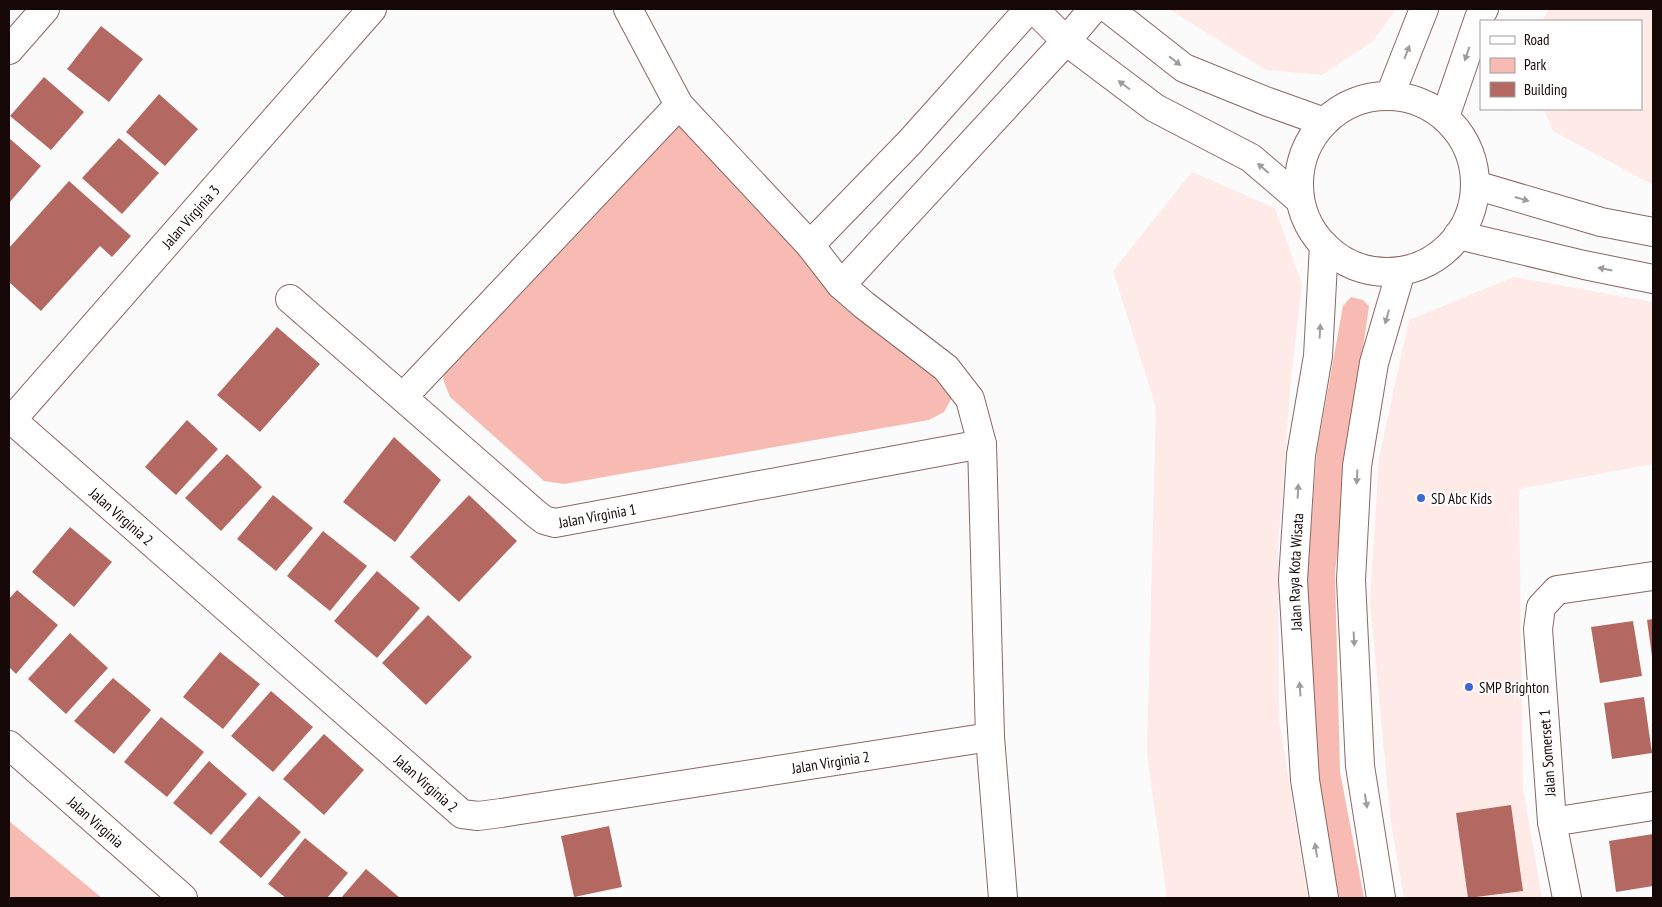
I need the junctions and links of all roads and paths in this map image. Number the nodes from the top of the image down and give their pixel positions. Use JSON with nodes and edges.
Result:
{"nodes":[{"id":1,"x":46,"y":9,"type":"edge"},
{"id":2,"x":372,"y":9,"type":"edge"},
{"id":3,"x":628,"y":9,"type":"edge"},
{"id":4,"x":1029,"y":9,"type":"edge"},
{"id":5,"x":1034,"y":9,"type":"edge"},
{"id":6,"x":1093,"y":9,"type":"edge"},
{"id":7,"x":1109,"y":9,"type":"edge"},
{"id":8,"x":1424,"y":9,"type":"edge"},
{"id":9,"x":1484,"y":9,"type":"edge"},
{"id":10,"x":1066,"y":41,"type":"junction"},
{"id":11,"x":9,"y":50,"type":"edge"},
{"id":12,"x":1390,"y":95,"type":"junction"},
{"id":13,"x":679,"y":105,"type":"junction"},
{"id":14,"x":1445,"y":117,"type":"junction"},
{"id":15,"x":1324,"y":122,"type":"junction"},
{"id":16,"x":1476,"y":185,"type":"junction"},
{"id":17,"x":1300,"y":200,"type":"junction"},
{"id":18,"x":1653,"y":232,"type":"edge"},
{"id":19,"x":1458,"y":235,"type":"junction"},
{"id":20,"x":810,"y":246,"type":"junction"},
{"id":21,"x":1324,"y":246,"type":"junction"},
{"id":22,"x":1401,"y":271,"type":"junction"},
{"id":23,"x":1653,"y":279,"type":"edge"},
{"id":24,"x":841,"y":285,"type":"junction"},
{"id":25,"x":290,"y":299,"type":"dead end"},
{"id":26,"x":403,"y":397,"type":"junction"},
{"id":27,"x":10,"y":421,"type":"edge"},
{"id":28,"x":982,"y":444,"type":"junction"},
{"id":29,"x":1653,"y":576,"type":"edge"},
{"id":30,"x":990,"y":737,"type":"junction"},
{"id":31,"x":9,"y":745,"type":"edge"},
{"id":32,"x":1653,"y":806,"type":"edge"},
{"id":33,"x":1552,"y":822,"type":"junction"},
{"id":34,"x":183,"y":898,"type":"edge"},
{"id":35,"x":1003,"y":898,"type":"edge"},
{"id":36,"x":1324,"y":898,"type":"edge"},
{"id":37,"x":1381,"y":898,"type":"edge"},
{"id":38,"x":1568,"y":898,"type":"edge"}],
"edges":[{"from":1,"to":11,"type":"street"},
{"from":2,"to":27,"type":"street","name":"Jalan Virginia 3"},
{"from":3,"to":13,"type":"street"},
{"from":4,"to":20,"type":"street"},
{"from":5,"to":10,"type":"street"},
{"from":6,"to":10,"type":"street"},
{"from":7,"to":15,"type":"street","one_way":true},
{"from":12,"to":8,"type":"street","one_way":true},
{"from":9,"to":14,"type":"street","one_way":true},
{"from":17,"to":10,"type":"street","one_way":true},
{"from":10,"to":24,"type":"street"},
{"from":12,"to":14,"type":"street"},
{"from":12,"to":15,"type":"street"},
{"from":13,"to":20,"type":"street"},
{"from":13,"to":26,"type":"street"},
{"from":14,"to":16,"type":"street"},
{"from":15,"to":17,"type":"street"},
{"from":16,"to":18,"type":"street","one_way":true},
{"from":16,"to":19,"type":"street"},
{"from":17,"to":21,"type":"street"},
{"from":19,"to":22,"type":"street"},
{"from":23,"to":19,"type":"street","one_way":true},
{"from":20,"to":24,"type":"street"},
{"from":21,"to":22,"type":"street"},
{"from":36,"to":21,"type":"street","name":"Jalan Raya Kota Wisata","one_way":true},
{"from":22,"to":37,"type":"street","one_way":true},
{"from":24,"to":28,"type":"street"},
{"from":25,"to":26,"type":"street","name":"Jalan Virginia 1"},
{"from":26,"to":28,"type":"street","name":"Jalan Virginia 1"},
{"from":27,"to":30,"type":"street","name":"Jalan Virginia 2"},
{"from":28,"to":30,"type":"street"},
{"from":29,"to":33,"type":"street","name":"Jalan Somerset 1"},
{"from":30,"to":35,"type":"street"},
{"from":31,"to":34,"type":"street","name":"Jalan Virginia"},
{"from":32,"to":33,"type":"street"},
{"from":33,"to":38,"type":"street","name":"Jalan Somerset 1"}]}
